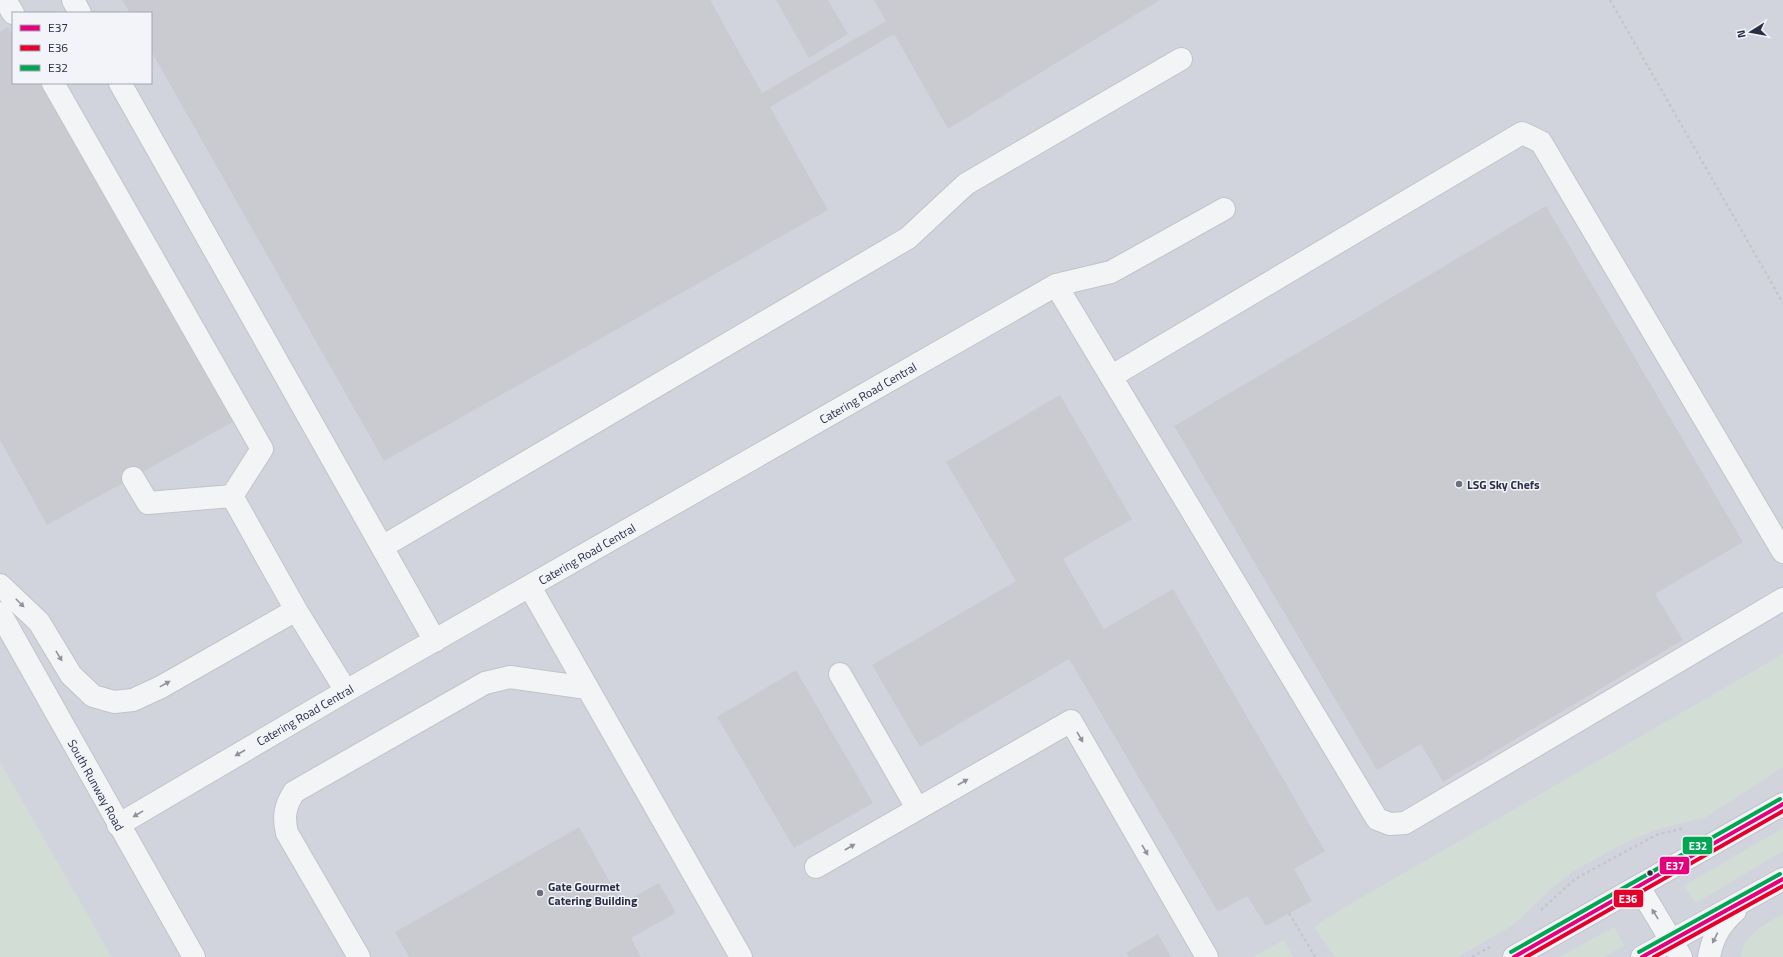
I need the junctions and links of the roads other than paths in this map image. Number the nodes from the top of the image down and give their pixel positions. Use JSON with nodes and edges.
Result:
{"nodes":[{"id":1,"x":5,"y":0,"type":"edge"},
{"id":2,"x":73,"y":0,"type":"edge"},
{"id":3,"x":12,"y":12,"type":"edge"},
{"id":4,"x":79,"y":12,"type":"edge"},
{"id":5,"x":1181,"y":59,"type":"dead end"},
{"id":6,"x":54,"y":84,"type":"edge"},
{"id":7,"x":121,"y":84,"type":"edge"},
{"id":8,"x":1224,"y":209,"type":"dead end"},
{"id":9,"x":1056,"y":285,"type":"junction"},
{"id":10,"x":1112,"y":376,"type":"junction"},
{"id":11,"x":133,"y":478,"type":"dead end"},
{"id":12,"x":232,"y":496,"type":"junction"},
{"id":13,"x":382,"y":547,"type":"junction"},
{"id":14,"x":1783,"y":552,"type":"edge"},
{"id":15,"x":0,"y":585,"type":"edge"},
{"id":16,"x":530,"y":587,"type":"junction"},
{"id":17,"x":1783,"y":599,"type":"edge"},
{"id":18,"x":296,"y":610,"type":"junction"},
{"id":19,"x":0,"y":613,"type":"edge"},
{"id":20,"x":436,"y":641,"type":"junction"},
{"id":21,"x":840,"y":674,"type":"dead end"},
{"id":22,"x":587,"y":688,"type":"junction"},
{"id":23,"x":346,"y":691,"type":"junction"},
{"id":24,"x":1783,"y":804,"type":"edge"},
{"id":25,"x":917,"y":808,"type":"junction"},
{"id":26,"x":118,"y":826,"type":"junction"},
{"id":27,"x":816,"y":867,"type":"dead end"},
{"id":28,"x":1783,"y":879,"type":"edge"},
{"id":29,"x":1639,"y":887,"type":"junction"},
{"id":30,"x":1745,"y":902,"type":"junction"},
{"id":31,"x":1676,"y":949,"type":"edge"},
{"id":32,"x":194,"y":957,"type":"edge"},
{"id":33,"x":359,"y":957,"type":"edge"},
{"id":34,"x":741,"y":957,"type":"edge"},
{"id":35,"x":1207,"y":957,"type":"edge"},
{"id":36,"x":1514,"y":957,"type":"edge"},
{"id":37,"x":1642,"y":957,"type":"edge"},
{"id":38,"x":1709,"y":957,"type":"edge"}],
"edges":[{"from":1,"to":3,"type":"street"},
{"from":2,"to":4,"type":"street"},
{"from":5,"to":13,"type":"street"},
{"from":6,"to":12,"type":"street"},
{"from":7,"to":13,"type":"street"},
{"from":8,"to":9,"type":"street","name":"Catering Road Central"},
{"from":9,"to":10,"type":"street"},
{"from":9,"to":16,"type":"street","name":"Catering Road Central"},
{"from":10,"to":14,"type":"street"},
{"from":10,"to":17,"type":"street"},
{"from":11,"to":12,"type":"street"},
{"from":12,"to":18,"type":"street"},
{"from":13,"to":20,"type":"street"},
{"from":15,"to":18,"type":"street","one_way":true},
{"from":16,"to":20,"type":"street","name":"Catering Road Central"},
{"from":16,"to":22,"type":"street"},
{"from":18,"to":23,"type":"street"},
{"from":19,"to":26,"type":"street","name":"South Runway Road"},
{"from":20,"to":23,"type":"street","name":"Catering Road Central"},
{"from":21,"to":25,"type":"street"},
{"from":22,"to":33,"type":"street"},
{"from":22,"to":34,"type":"street"},
{"from":23,"to":26,"type":"street","name":"Catering Road Central","one_way":true},
{"from":24,"to":29,"type":"street"},
{"from":27,"to":25,"type":"street","one_way":true},
{"from":25,"to":35,"type":"street","one_way":true},
{"from":26,"to":32,"type":"street","name":"South Runway Road"},
{"from":28,"to":30,"type":"street"},
{"from":31,"to":29,"type":"street","one_way":true},
{"from":29,"to":36,"type":"street"},
{"from":30,"to":31,"type":"street"},
{"from":30,"to":38,"type":"street","one_way":true},
{"from":31,"to":37,"type":"street"}]}
